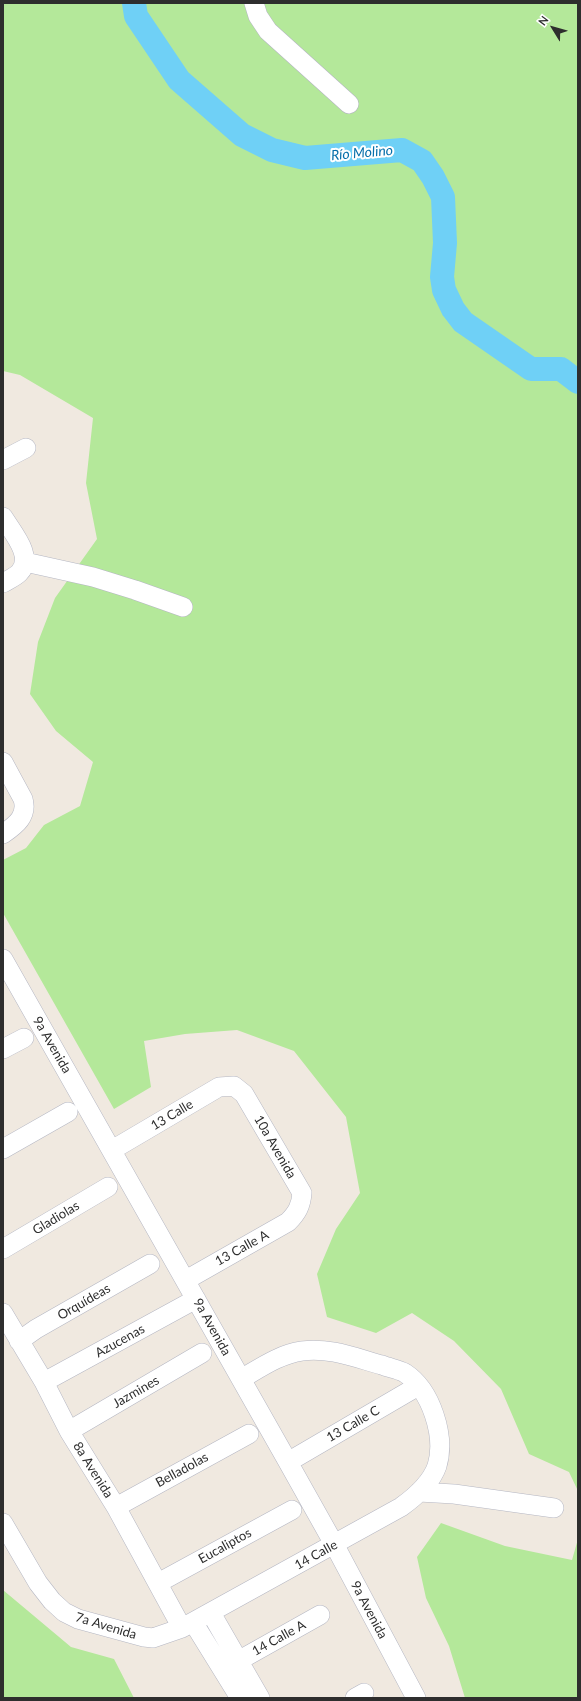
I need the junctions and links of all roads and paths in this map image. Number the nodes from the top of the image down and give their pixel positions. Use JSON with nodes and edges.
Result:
{"nodes":[{"id":1,"x":254,"y":3,"type":"edge"},
{"id":2,"x":349,"y":104,"type":"dead end"},
{"id":3,"x":26,"y":448,"type":"dead end"},
{"id":4,"x":3,"y":460,"type":"edge"},
{"id":5,"x":3,"y":517,"type":"edge"},
{"id":6,"x":25,"y":562,"type":"junction"},
{"id":7,"x":3,"y":582,"type":"edge"},
{"id":8,"x":182,"y":607,"type":"dead end"},
{"id":9,"x":3,"y":762,"type":"edge"},
{"id":10,"x":3,"y":834,"type":"edge"},
{"id":11,"x":3,"y":959,"type":"edge"},
{"id":12,"x":24,"y":1038,"type":"dead end"},
{"id":13,"x":3,"y":1049,"type":"edge"},
{"id":14,"x":234,"y":1086,"type":"joint"},
{"id":15,"x":68,"y":1112,"type":"dead end"},
{"id":16,"x":3,"y":1149,"type":"edge"},
{"id":17,"x":112,"y":1150,"type":"junction"},
{"id":18,"x":108,"y":1187,"type":"dead end"},
{"id":19,"x":297,"y":1214,"type":"joint"},
{"id":20,"x":3,"y":1249,"type":"edge"},
{"id":21,"x":150,"y":1264,"type":"dead end"},
{"id":22,"x":186,"y":1280,"type":"junction"},
{"id":23,"x":196,"y":1299,"type":"junction"},
{"id":24,"x":3,"y":1313,"type":"edge"},
{"id":25,"x":19,"y":1341,"type":"junction"},
{"id":26,"x":202,"y":1354,"type":"dead end"},
{"id":27,"x":241,"y":1379,"type":"junction"},
{"id":28,"x":44,"y":1382,"type":"junction"},
{"id":29,"x":418,"y":1386,"type":"junction"},
{"id":30,"x":70,"y":1431,"type":"junction"},
{"id":31,"x":249,"y":1434,"type":"dead end"},
{"id":32,"x":288,"y":1462,"type":"junction"},
{"id":33,"x":419,"y":1492,"type":"junction"},
{"id":34,"x":116,"y":1507,"type":"junction"},
{"id":35,"x":554,"y":1508,"type":"dead end"},
{"id":36,"x":292,"y":1510,"type":"dead end"},
{"id":37,"x":3,"y":1523,"type":"edge"},
{"id":38,"x":334,"y":1544,"type":"junction"},
{"id":39,"x":158,"y":1583,"type":"junction"},
{"id":40,"x":211,"y":1613,"type":"junction"},
{"id":41,"x":320,"y":1615,"type":"dead end"},
{"id":42,"x":188,"y":1625,"type":"junction"},
{"id":43,"x":238,"y":1661,"type":"junction"},
{"id":44,"x":240,"y":1698,"type":"edge"},
{"id":45,"x":260,"y":1698,"type":"edge"},
{"id":46,"x":416,"y":1698,"type":"edge"}],
"edges":[{"from":1,"to":2,"type":"street"},
{"from":3,"to":4,"type":"street"},
{"from":5,"to":6,"type":"street"},
{"from":6,"to":7,"type":"street"},
{"from":6,"to":8,"type":"street"},
{"from":9,"to":10,"type":"street"},
{"from":11,"to":17,"type":"street","name":"9a Avenida"},
{"from":12,"to":13,"type":"street"},
{"from":14,"to":17,"type":"street","name":"13 Calle"},
{"from":14,"to":19,"type":"street","name":"10a Avenida"},
{"from":15,"to":16,"type":"street"},
{"from":17,"to":22,"type":"street","name":"9a Avenida"},
{"from":18,"to":20,"type":"street","name":"Gladiolas"},
{"from":19,"to":22,"type":"street","name":"13 Calle A"},
{"from":21,"to":25,"type":"street","name":"Orquídeas"},
{"from":22,"to":23,"type":"street","name":"9a Avenida"},
{"from":23,"to":27,"type":"street","name":"9a Avenida"},
{"from":23,"to":28,"type":"street","name":"Azucenas"},
{"from":24,"to":25,"type":"street","name":"8a Avenida"},
{"from":25,"to":28,"type":"street","name":"8a Avenida"},
{"from":26,"to":30,"type":"street","name":"Jazmines"},
{"from":27,"to":29,"type":"street"},
{"from":27,"to":32,"type":"street","name":"9a Avenida"},
{"from":28,"to":30,"type":"street","name":"8a Avenida"},
{"from":29,"to":32,"type":"street","name":"13 Calle C"},
{"from":29,"to":33,"type":"street","name":"14 Calle"},
{"from":30,"to":34,"type":"street","name":"8a Avenida"},
{"from":31,"to":34,"type":"street","name":"Belladolas"},
{"from":32,"to":38,"type":"street","name":"9a Avenida"},
{"from":33,"to":35,"type":"street"},
{"from":33,"to":38,"type":"street","name":"14 Calle"},
{"from":34,"to":39,"type":"street","name":"8a Avenida"},
{"from":36,"to":39,"type":"street","name":"Eucaliptos"},
{"from":37,"to":42,"type":"street","name":"7a Avenida"},
{"from":38,"to":40,"type":"street","name":"14 Calle"},
{"from":38,"to":46,"type":"street","name":"9a Avenida"},
{"from":39,"to":42,"type":"street","name":"8a Avenida"},
{"from":40,"to":42,"type":"street","name":"14 Calle"},
{"from":40,"to":43,"type":"street"},
{"from":41,"to":43,"type":"street","name":"14 Calle A"},
{"from":42,"to":44,"type":"street","name":"8a Avenida"},
{"from":43,"to":45,"type":"street"}]}
